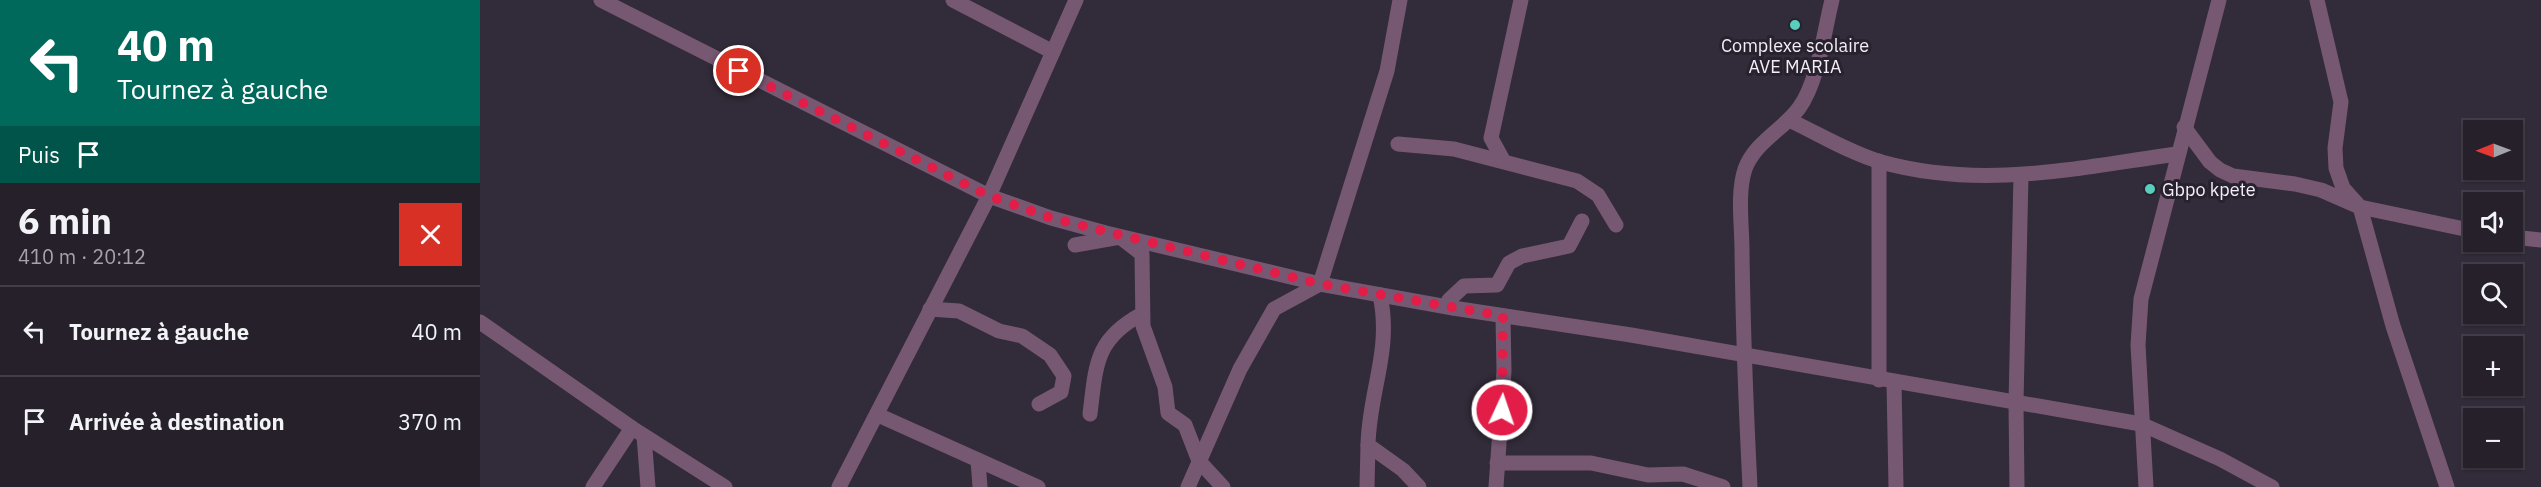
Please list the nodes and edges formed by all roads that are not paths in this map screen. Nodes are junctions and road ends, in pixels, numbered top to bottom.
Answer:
1 (603, 0) edge
2 (953, 0) edge
3 (1076, 0) edge
4 (1401, 0) edge
5 (1521, 0) edge
6 (1833, 0) edge
7 (2219, 0) edge
8 (2317, 0) edge
9 (1053, 52) junction
10 (1789, 120) junction
11 (2184, 127) junction
12 (1398, 144) dead end
13 (2177, 154) junction
14 (1503, 160) junction
15 (1879, 161) junction
16 (2021, 175) junction
17 (989, 196) junction
18 (2360, 207) junction
19 (1582, 221) dead end
20 (1616, 225) dead end
21 (2463, 229) edge
22 (1120, 237) junction
23 (2523, 238) edge
24 (2541, 240) edge
25 (1075, 244) dead end
26 (1320, 284) junction
27 (1380, 296) junction
28 (1453, 308) junction
29 (930, 309) junction
30 (1142, 314) junction
31 (1503, 316) junction
32 (480, 322) edge
33 (1743, 354) junction
34 (1886, 381) junction
35 (2016, 403) junction
36 (1039, 404) dead end
37 (1090, 414) dead end
38 (878, 416) junction
39 (2141, 424) junction
40 (638, 432) junction
41 (1368, 445) junction
42 (978, 460) junction
43 (1199, 461) junction
44 (1497, 463) junction
45 (593, 487) edge
46 (648, 487) edge
47 (725, 487) edge
48 (839, 487) edge
49 (980, 487) edge
50 (1038, 487) edge
51 (1188, 487) edge
52 (1223, 487) edge
53 (1367, 487) edge
54 (1419, 487) edge
55 (1496, 487) edge
56 (1723, 487) edge
57 (1749, 487) edge
58 (1896, 487) edge
59 (2017, 487) edge
60 (2146, 487) edge
61 (2272, 487) edge
62 (2446, 487) edge

1 - 17 street
2 - 9 street
3 - 9 street
4 - 26 street
5 - 14 street
6 - 10 street
7 - 11 street
8 - 18 street
9 - 17 street
10 - 15 street
10 - 33 street
11 - 13 street
11 - 18 street
12 - 14 street
13 - 16 street
13 - 39 street
14 - 20 street
15 - 16 street
15 - 34 street
16 - 35 street
17 - 22 street
17 - 29 street
18 - 21 street
18 - 62 street
19 - 28 street
22 - 25 street
22 - 26 street
22 - 30 street
23 - 24 street
26 - 27 street
26 - 43 street
27 - 28 street
27 - 41 street
28 - 31 street
29 - 36 street
29 - 38 street
30 - 37 street
30 - 43 street
31 - 33 street
31 - 44 street
32 - 40 street
33 - 34 street
33 - 57 street
34 - 35 street
34 - 58 street
35 - 39 street
35 - 59 street
38 - 42 street
38 - 48 street
39 - 60 street
39 - 61 street
40 - 45 street
40 - 46 street
40 - 47 street
41 - 53 street
41 - 54 street
42 - 49 street
42 - 50 street
43 - 51 street
43 - 52 street
44 - 55 street
44 - 56 street

